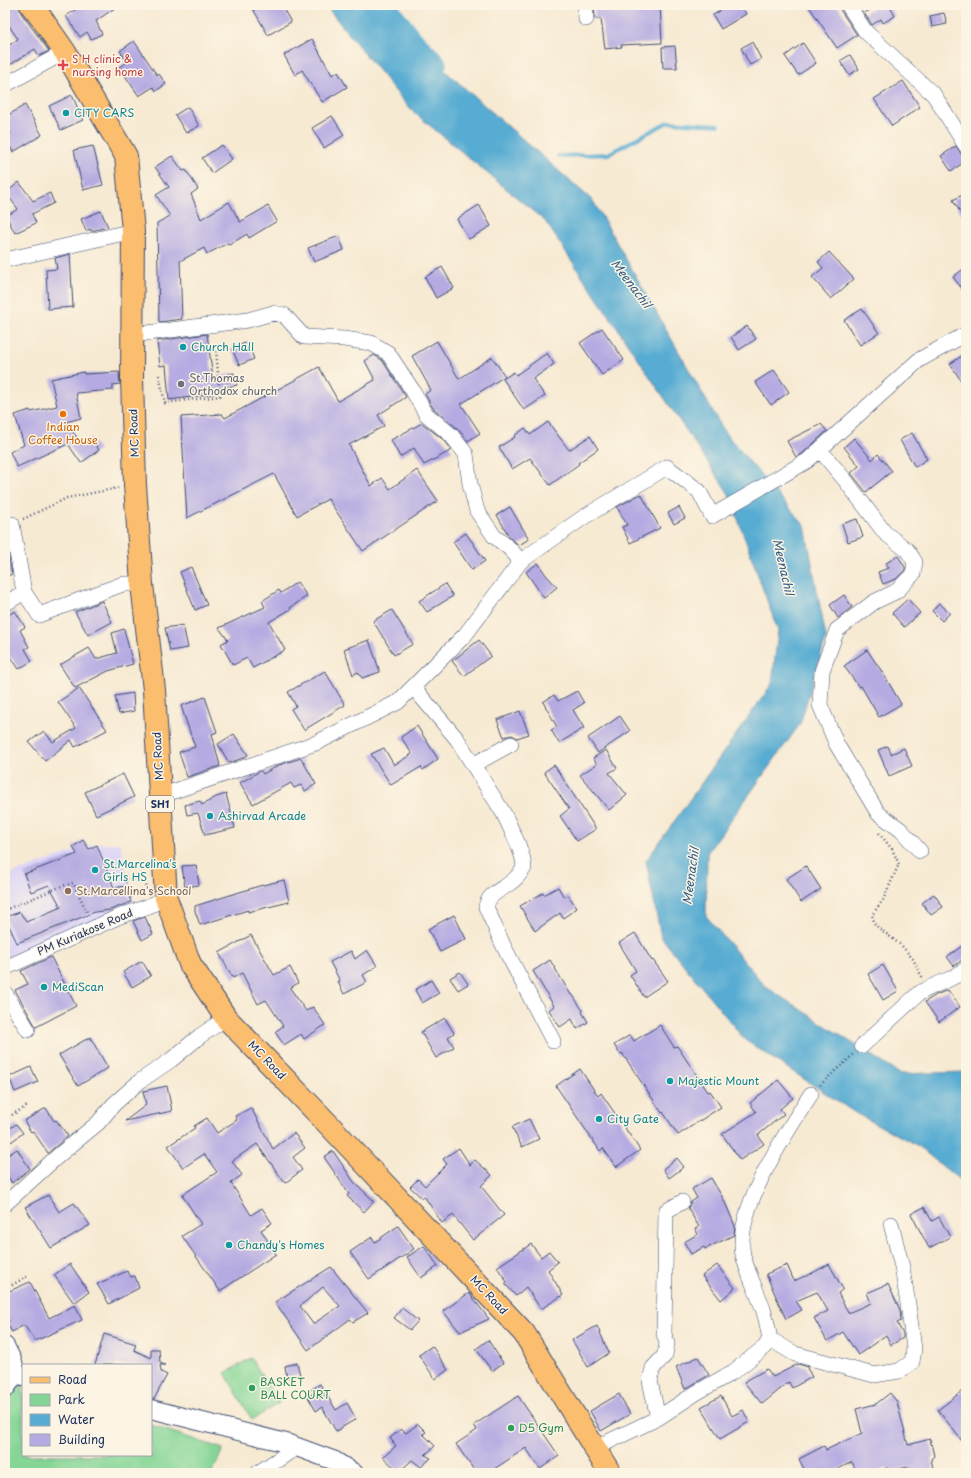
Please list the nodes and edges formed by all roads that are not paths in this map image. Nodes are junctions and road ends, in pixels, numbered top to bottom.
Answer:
1 (31, 5) edge
2 (848, 5) edge
3 (65, 52) junction
4 (5, 85) edge
5 (966, 146) edge
6 (133, 231) junction
7 (5, 260) edge
8 (966, 334) edge
9 (132, 335) junction
10 (820, 450) junction
11 (12, 524) road end
12 (521, 561) junction
13 (142, 584) junction
14 (24, 592) junction
15 (5, 604) edge
16 (413, 687) junction
17 (511, 744) dead end
18 (473, 765) junction
19 (160, 796) junction
20 (920, 851) dead end
21 (166, 898) junction
22 (5, 968) edge
23 (966, 969) edge
24 (5, 993) edge
25 (226, 1018) junction
26 (28, 1030) dead end
27 (553, 1041) dead end
28 (862, 1046) road end
29 (811, 1094) road end
30 (682, 1202) dead end
31 (5, 1204) edge
32 (891, 1224) dead end
33 (770, 1339) junction
34 (5, 1346) edge
35 (20, 1374) edge
36 (5, 1389) edge
37 (152, 1409) edge
38 (658, 1418) junction
39 (297, 1447) junction
40 (595, 1448) junction
41 (258, 1473) edge
42 (354, 1473) edge
43 (610, 1473) edge

1 - 3 main road, MC Road / SH1
2 - 5 street
3 - 4 street
3 - 6 main road, MC Road / SH1
6 - 7 street
6 - 9 main road, MC Road / SH1
8 - 10 street
9 - 12 street
9 - 13 main road, MC Road / SH1
10 - 12 street
10 - 20 street
11 - 14 street
12 - 16 street
13 - 14 street
13 - 19 main road, MC Road / SH1
14 - 15 street
16 - 18 street
16 - 19 street
17 - 18 street
18 - 27 street
19 - 21 main road, MC Road / SH1
21 - 22 street, PM Kuriakose Road
21 - 25 main road, MC Road / SH1
23 - 28 street
24 - 26 street
25 - 31 street
25 - 40 main road, MC Road / SH1
29 - 33 street
30 - 38 street
32 - 33 street
33 - 38 street
34 - 35 street
35 - 36 street
37 - 39 street
38 - 40 street
39 - 41 street
39 - 42 street
40 - 43 main road, MC Road / SH1

